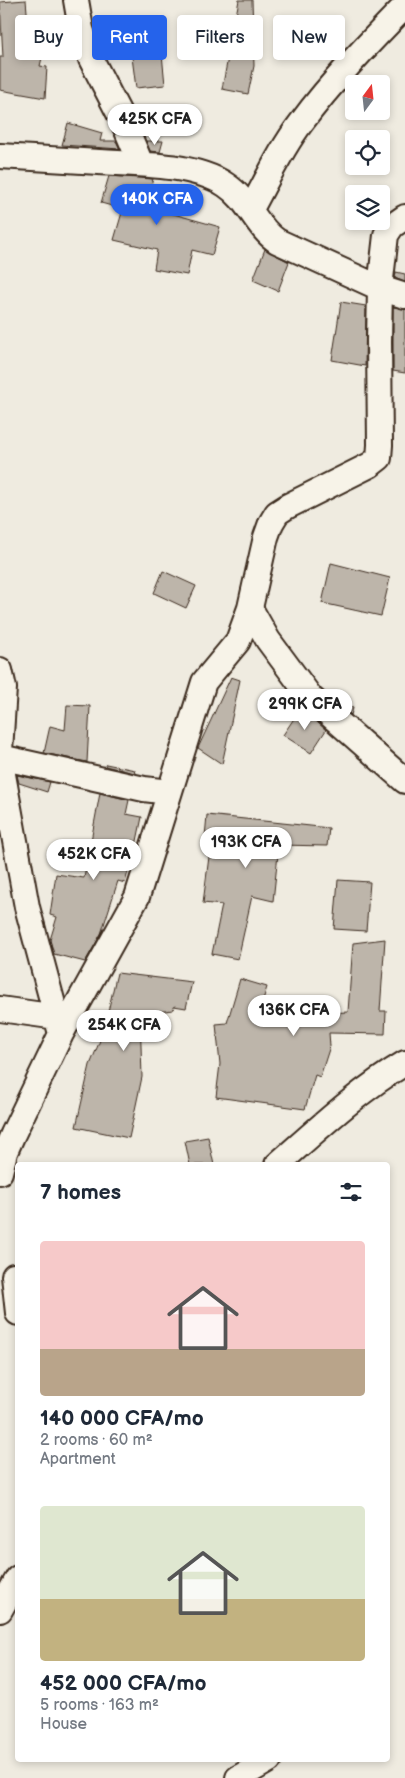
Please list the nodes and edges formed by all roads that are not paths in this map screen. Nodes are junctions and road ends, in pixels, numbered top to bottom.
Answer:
1 (76, 0) edge
2 (405, 6) edge
3 (0, 156) edge
4 (140, 164) junction
5 (251, 209) junction
6 (405, 217) edge
7 (380, 288) junction
8 (405, 296) edge
9 (250, 608) junction
10 (0, 670) edge
11 (0, 751) edge
12 (0, 757) edge
13 (405, 781) edge
14 (169, 792) junction
15 (0, 1009) edge
16 (59, 1026) junction
17 (405, 1064) edge
18 (280, 1162) edge
19 (0, 1172) edge
20 (11, 1277) edge
21 (15, 1298) edge
22 (15, 1583) edge
23 (0, 1610) edge
24 (266, 1762) edge
25 (238, 1778) edge

1 - 4 street
2 - 5 street
3 - 4 street
4 - 5 street
5 - 7 street
6 - 7 street
7 - 8 street
7 - 9 street
9 - 13 street
9 - 14 street
10 - 11 street
12 - 14 street
12 - 16 street
14 - 16 street
15 - 16 street
16 - 19 street
17 - 18 street
20 - 21 street
22 - 23 street
24 - 25 street

